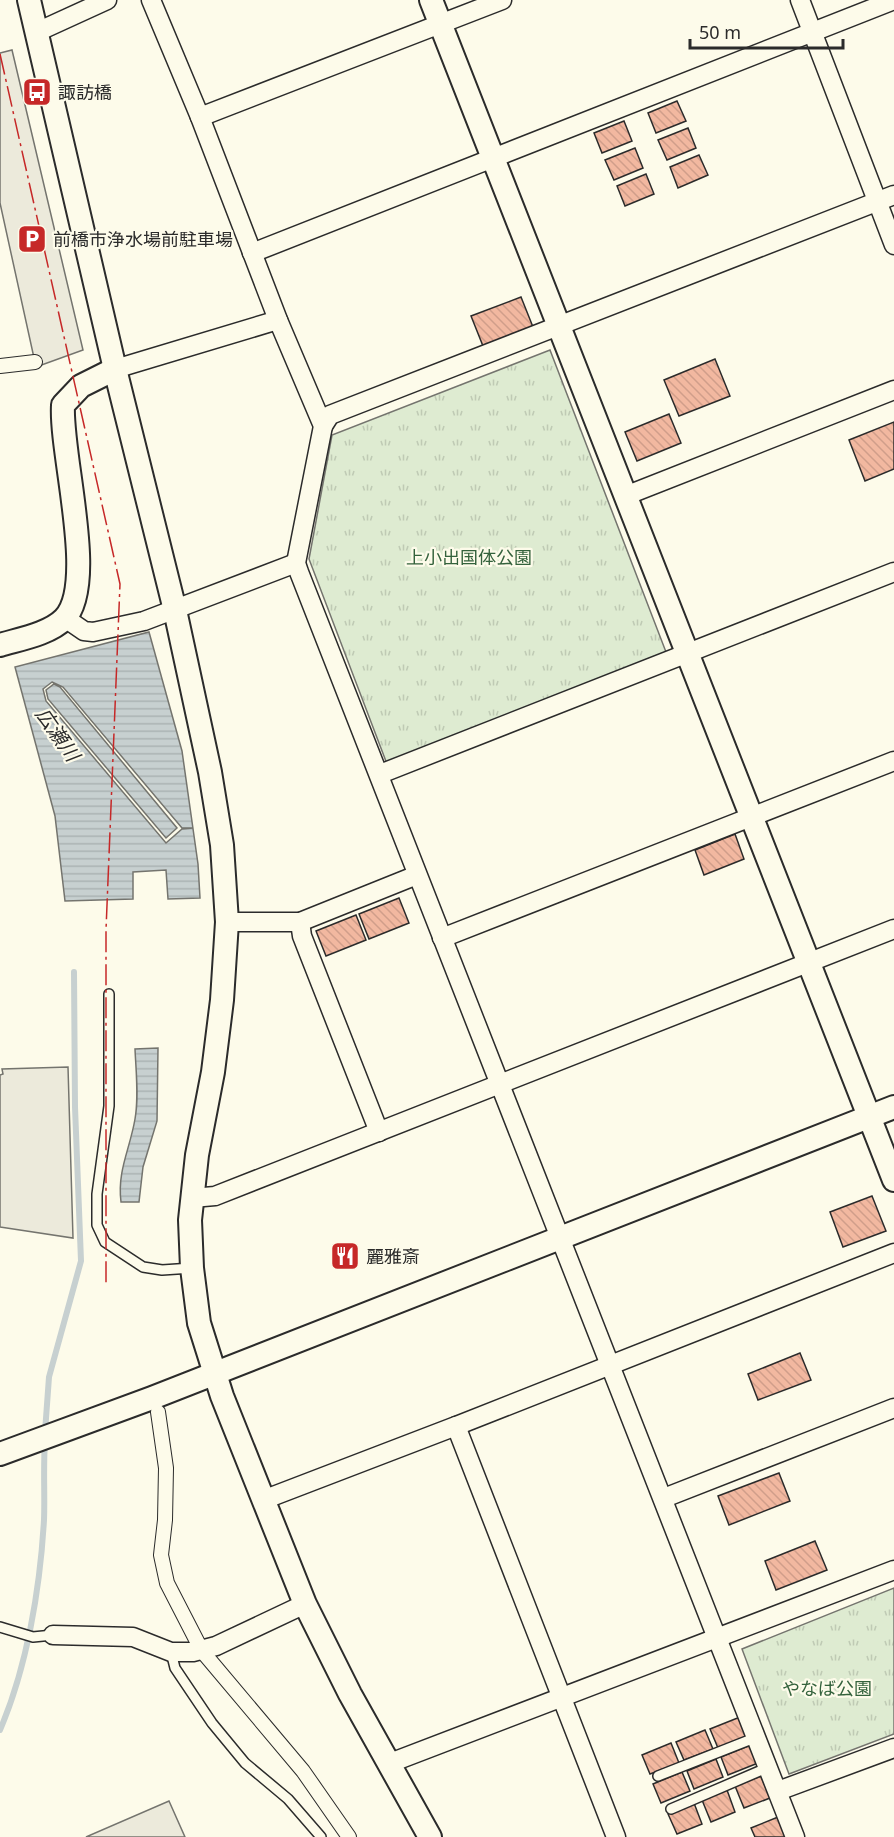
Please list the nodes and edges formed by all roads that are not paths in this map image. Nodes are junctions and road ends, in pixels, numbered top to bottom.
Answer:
1 (29, 0) edge
2 (107, 0) edge
3 (151, 0) edge
4 (431, 0) edge
5 (501, 0) edge
6 (800, 0) edge
7 (894, 0) edge
8 (440, 24) junction
9 (37, 32) junction
10 (812, 32) junction
11 (200, 117) junction
12 (494, 158) junction
13 (886, 199) edge
14 (894, 245) edge
15 (252, 253) junction
16 (278, 320) junction
17 (559, 327) junction
18 (35, 362) dead end
19 (0, 366) edge
20 (115, 369) junction
21 (894, 390) edge
22 (323, 426) junction
23 (625, 496) junction
24 (296, 562) junction
25 (894, 572) edge
26 (175, 610) junction
27 (65, 618) junction
28 (0, 645) edge
29 (687, 653) junction
30 (894, 761) edge
31 (380, 774) junction
32 (751, 818) junction
33 (417, 875) junction
34 (226, 922) junction
35 (300, 922) junction
36 (894, 929) edge
37 (442, 938) junction
38 (808, 963) junction
39 (110, 994) dead end
40 (501, 1084) junction
41 (894, 1107) edge
42 (870, 1117) junction
43 (378, 1132) junction
44 (894, 1180) edge
45 (192, 1198) junction
46 (560, 1238) junction
47 (894, 1253) edge
48 (192, 1268) junction
49 (611, 1365) junction
50 (214, 1372) junction
51 (894, 1408) edge
52 (158, 1412) dead end
53 (456, 1426) junction
54 (0, 1454) edge
55 (664, 1498) junction
56 (263, 1500) junction
57 (894, 1570) edge
58 (305, 1604) junction
59 (0, 1626) edge
60 (53, 1635) joint
61 (718, 1637) junction
62 (202, 1651) junction
63 (171, 1652) junction
64 (562, 1696) junction
65 (757, 1737) junction
66 (894, 1748) edge
67 (390, 1763) junction
68 (769, 1767) junction
69 (658, 1776) dead end
70 (778, 1791) junction
71 (671, 1809) dead end
72 (321, 1837) edge
73 (349, 1837) edge
74 (430, 1837) edge
75 (616, 1837) edge
76 (795, 1837) edge

1 - 9 street
2 - 9 street
3 - 11 street
4 - 8 street
5 - 8 street
6 - 10 street
7 - 10 street
8 - 11 street
8 - 12 street
9 - 20 street
10 - 12 street
10 - 13 street
11 - 15 street
12 - 15 street
12 - 17 street
13 - 14 street
13 - 17 street
15 - 16 street
16 - 20 street
16 - 22 street
17 - 22 street
17 - 23 street
18 - 19 street
20 - 26 street
20 - 27 street
21 - 23 street
22 - 24 street
23 - 29 street
24 - 26 street
24 - 31 street
25 - 29 street
26 - 27 street
26 - 34 street
27 - 28 street
29 - 31 street
29 - 32 street
30 - 32 street
31 - 33 street
32 - 37 street
32 - 38 street
33 - 35 street
33 - 37 street
34 - 35 street
34 - 45 street
35 - 43 street
36 - 38 street
37 - 40 street
38 - 40 street
38 - 42 street
39 - 48 lane
40 - 43 street
40 - 46 street
41 - 42 street
42 - 44 street
42 - 46 street
43 - 45 street
45 - 48 street
46 - 49 street
46 - 50 street
47 - 49 street
48 - 50 street
49 - 53 street
49 - 55 street
50 - 54 street
50 - 56 street
51 - 55 street
52 - 62 street
53 - 56 street
53 - 64 street
55 - 61 street
56 - 58 street
57 - 61 street
58 - 62 street
58 - 67 street
59 - 60 lane
60 - 63 street
61 - 64 street
61 - 65 street
62 - 63 street
62 - 73 street
63 - 72 lane
64 - 67 street
64 - 75 street
65 - 68 street
65 - 69 lane
66 - 70 street
67 - 74 street
68 - 70 street
68 - 71 lane
70 - 76 street

